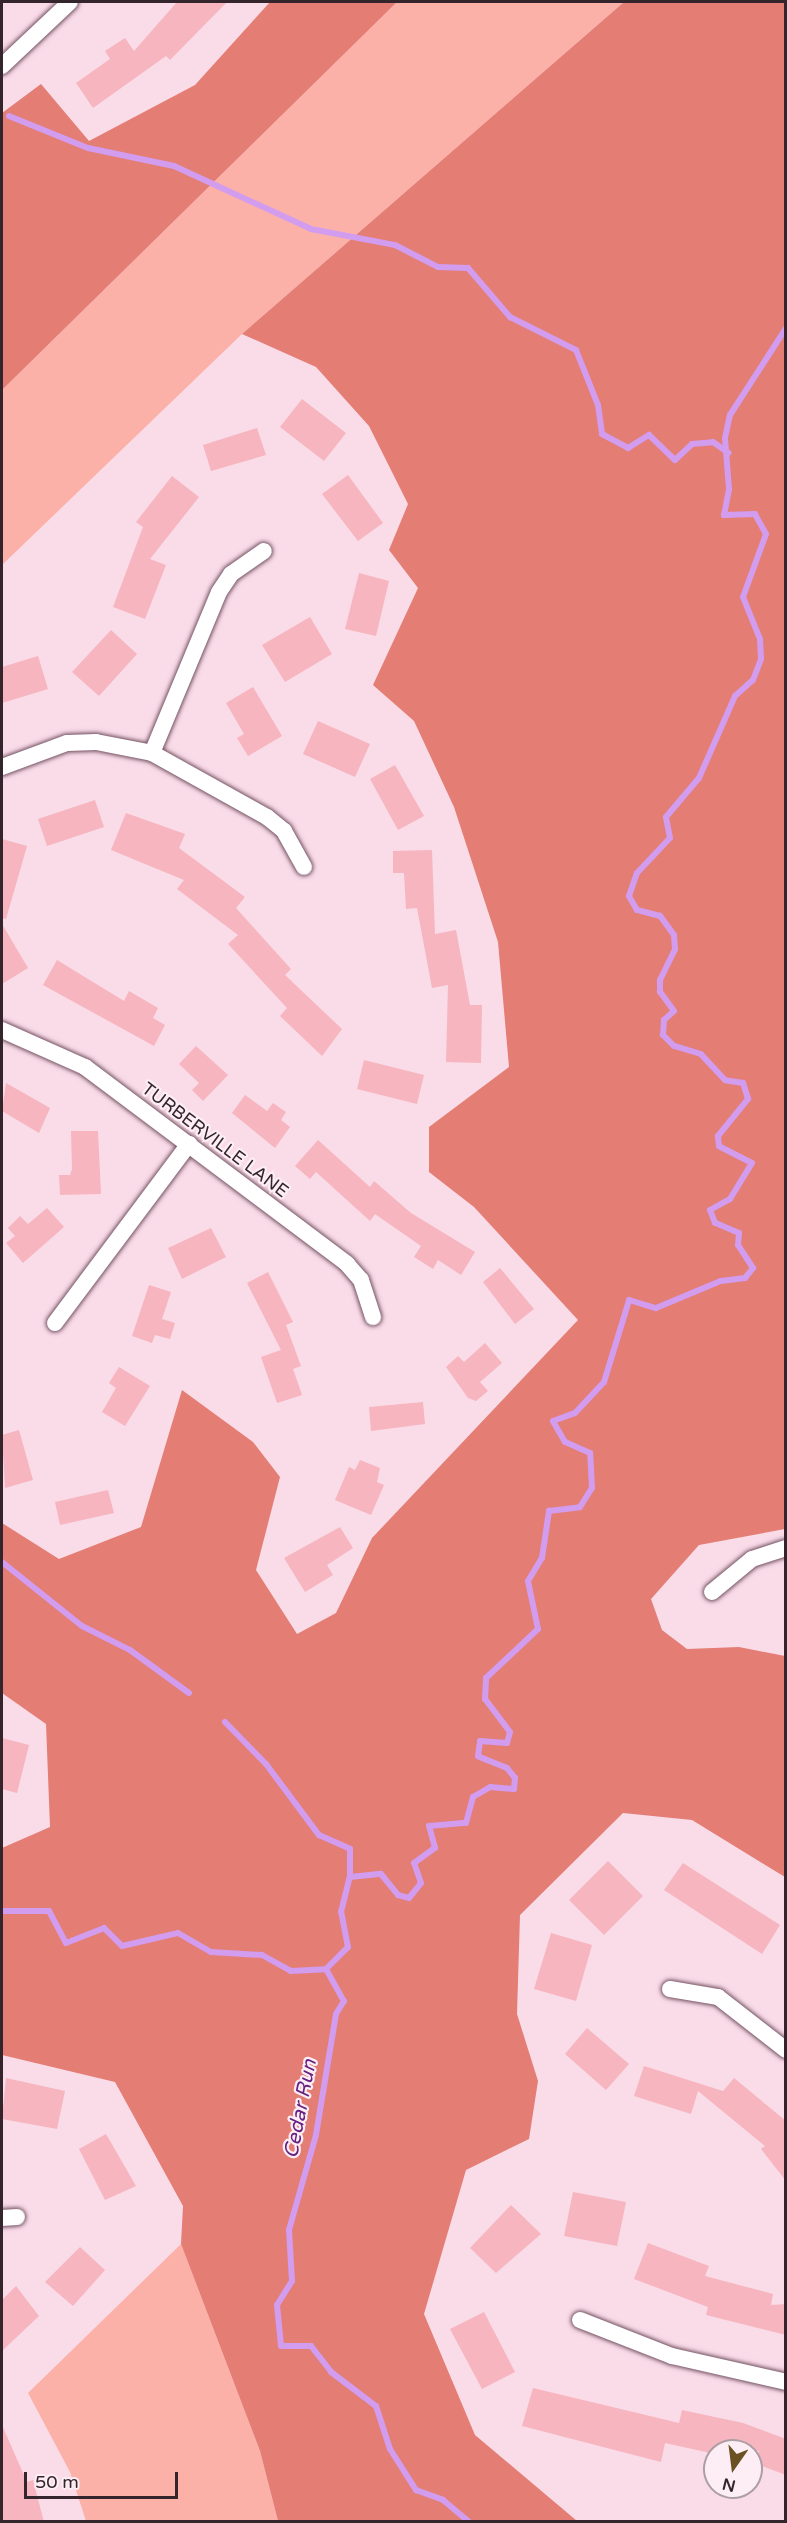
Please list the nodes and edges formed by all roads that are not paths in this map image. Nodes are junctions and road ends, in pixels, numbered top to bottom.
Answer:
1 (70, 2) edge
2 (2, 66) edge
3 (264, 551) dead end
4 (152, 753) junction
5 (2, 767) edge
6 (304, 867) dead end
7 (2, 1030) edge
8 (189, 1144) junction
9 (373, 1317) dead end
10 (55, 1323) dead end
11 (786, 1548) edge
12 (711, 1592) dead end
13 (670, 1989) dead end
14 (786, 2050) edge
15 (580, 2320) dead end
16 (786, 2382) edge

1 - 2 street
3 - 4 street
4 - 5 street
4 - 6 street
7 - 8 street, TURBERVILLE LANE
8 - 9 street, TURBERVILLE LANE
8 - 10 street
11 - 12 street
13 - 14 street
15 - 16 street

